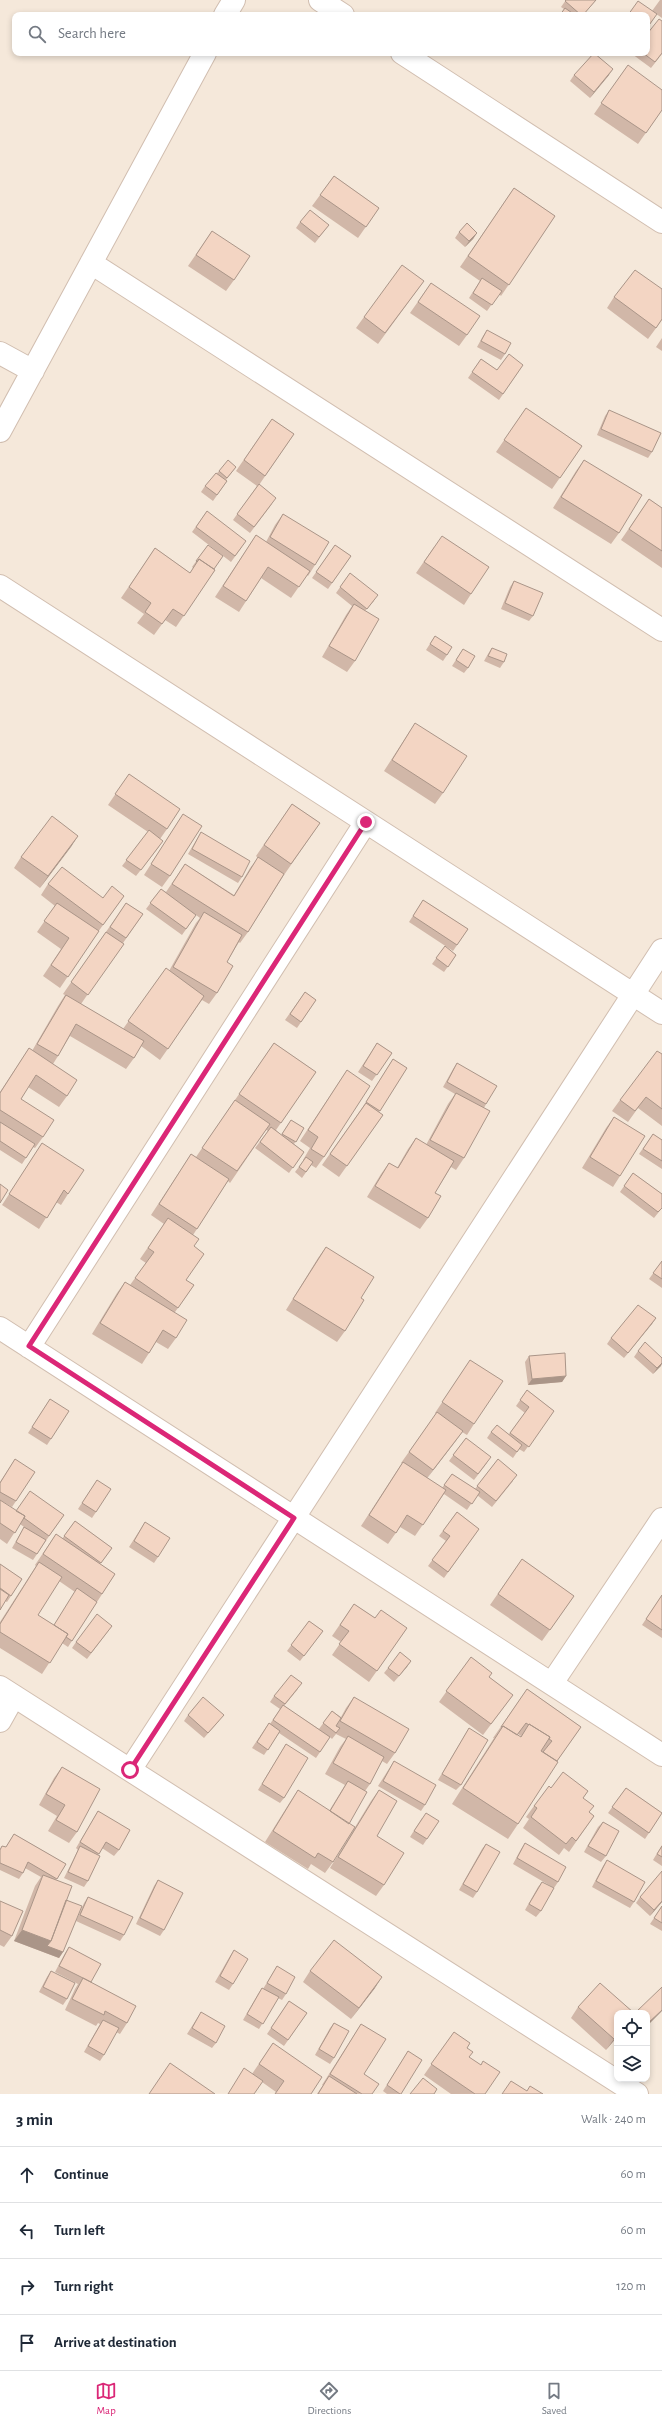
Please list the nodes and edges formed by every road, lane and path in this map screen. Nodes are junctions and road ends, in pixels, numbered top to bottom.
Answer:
1 (234, 0) edge
2 (320, 0) edge
3 (228, 12) edge
4 (338, 12) edge
5 (203, 56) edge
6 (407, 56) edge
7 (662, 222) edge
8 (91, 263) junction
9 (0, 353) edge
10 (33, 371) junction
11 (0, 431) edge
12 (0, 586) edge
13 (662, 630) edge
14 (366, 822) junction
15 (662, 950) edge
16 (633, 994) junction
17 (662, 1013) edge
18 (0, 1328) edge
19 (29, 1346) junction
20 (294, 1518) junction
21 (662, 1519) edge
22 (552, 1684) junction
23 (7, 1692) edge
24 (0, 1721) edge
25 (662, 1754) edge
26 (130, 1770) junction
27 (637, 2094) edge

1 - 3 street
2 - 4 street
5 - 8 street
6 - 7 street
8 - 10 street
8 - 13 street
9 - 10 street
10 - 11 street
12 - 14 street
14 - 16 street
14 - 19 street
15 - 16 street
16 - 17 street
16 - 20 street
18 - 19 street
19 - 20 street
20 - 22 street
20 - 26 street
21 - 22 street
22 - 25 street
23 - 24 street
23 - 26 street
26 - 27 street

